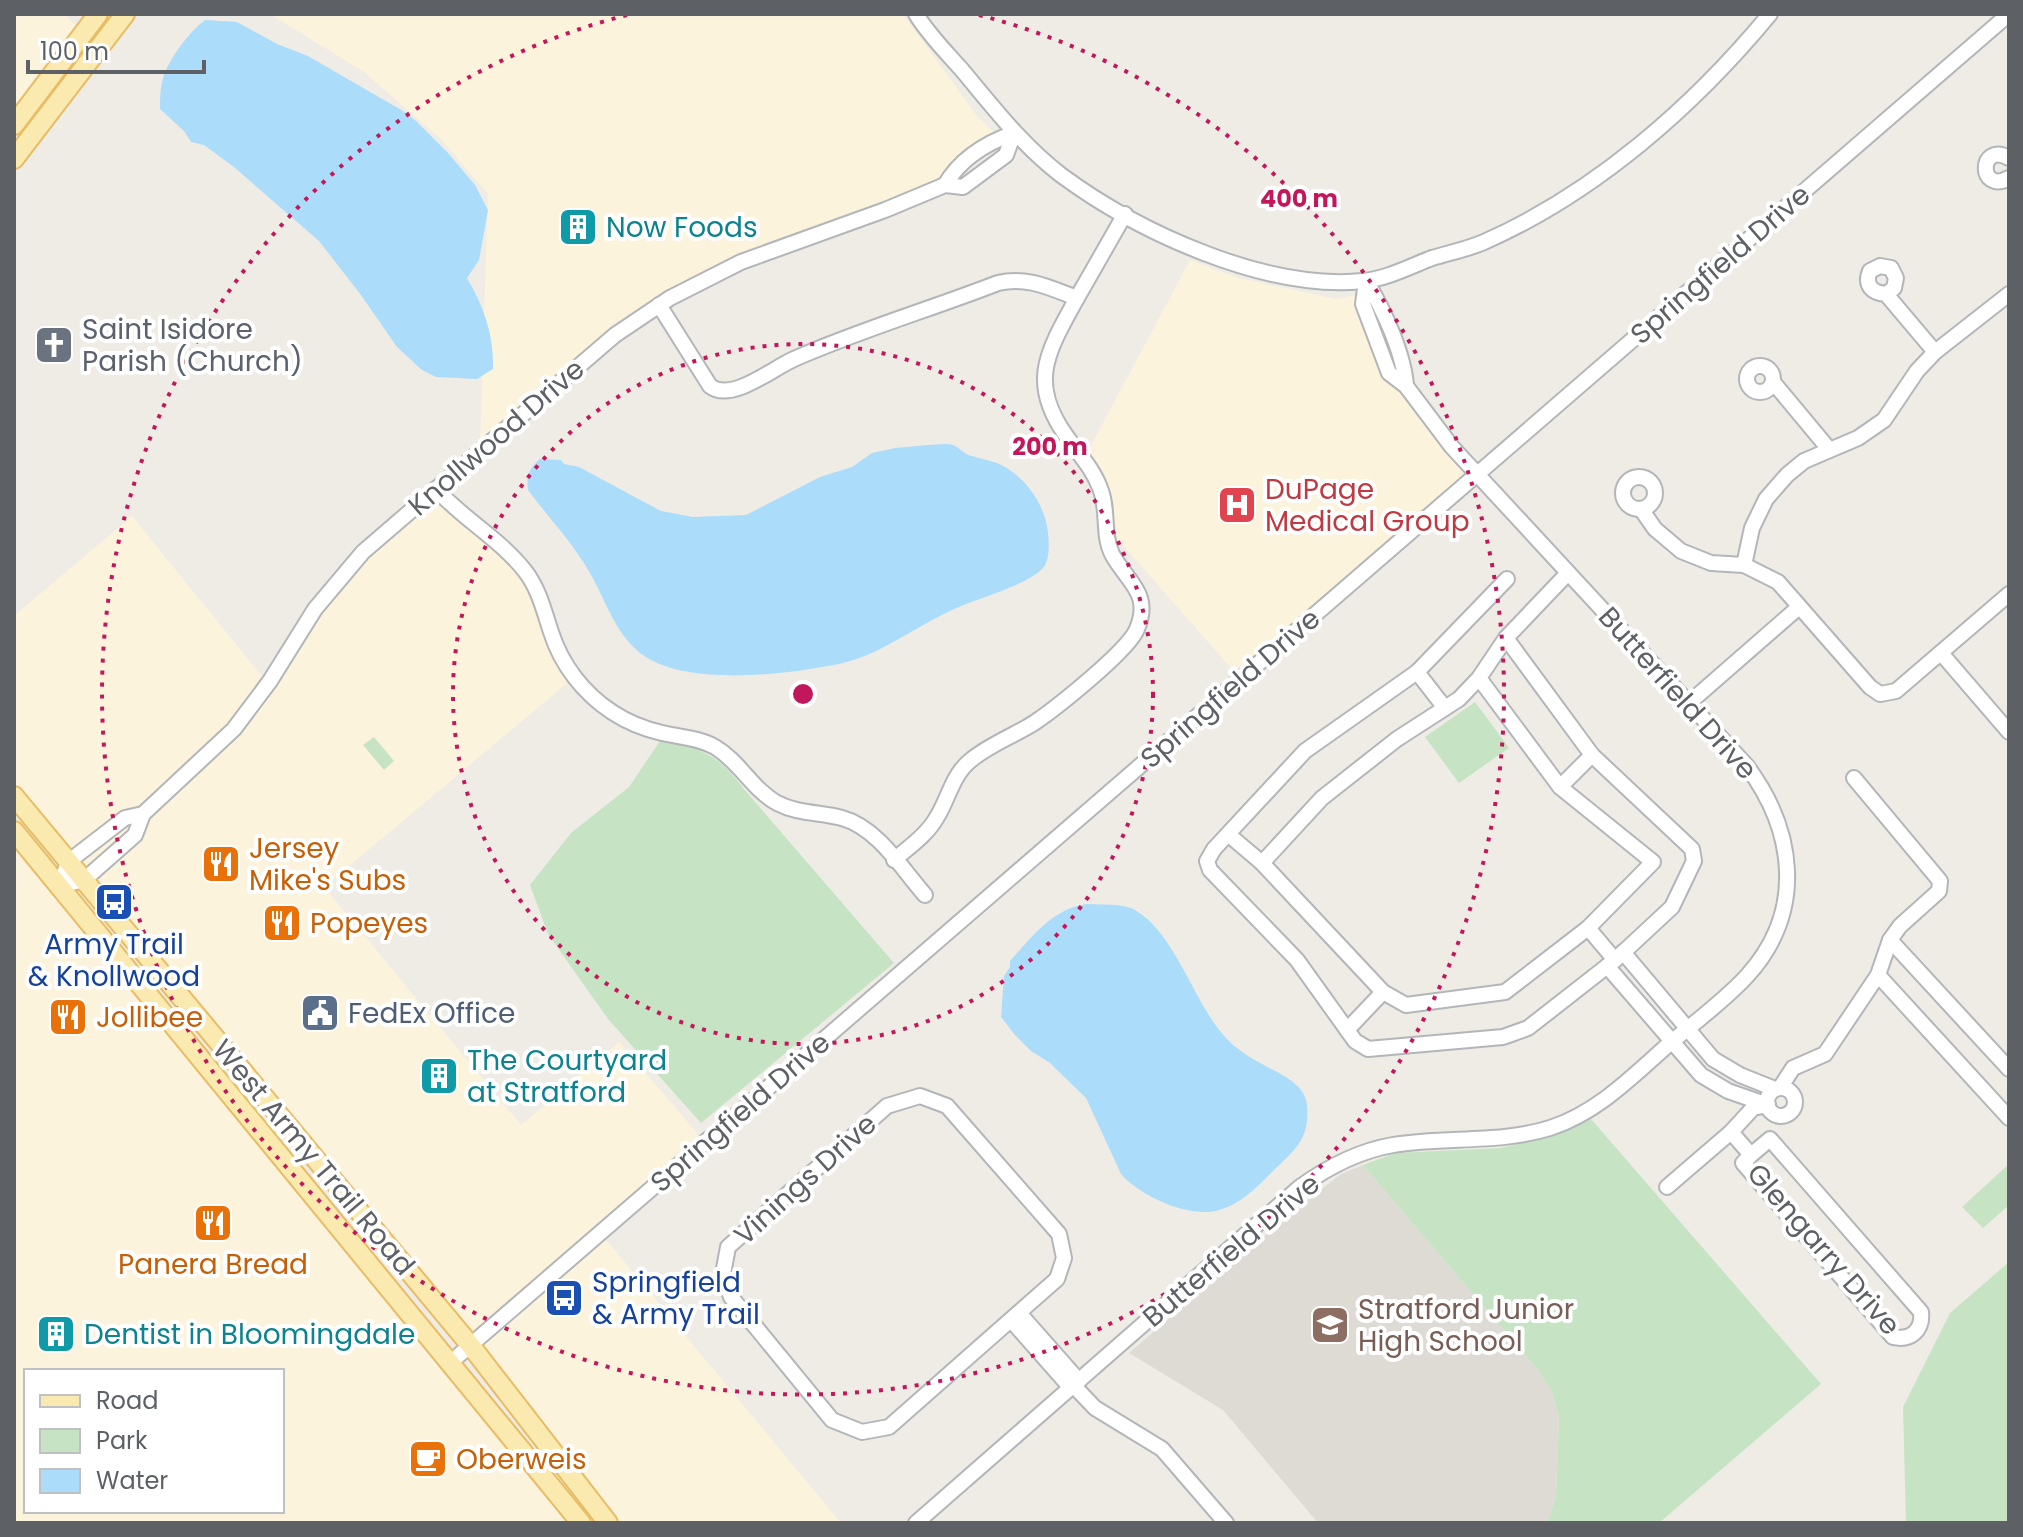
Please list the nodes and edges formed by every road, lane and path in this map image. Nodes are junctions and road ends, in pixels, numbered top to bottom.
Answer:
1 (98, 14) edge
2 (916, 14) edge
3 (1770, 14) edge
4 (2009, 14) edge
5 (120, 20) edge
6 (14, 125) edge
7 (1014, 133) junction
8 (2009, 158) edge
9 (14, 159) edge
10 (2009, 178) edge
11 (945, 185) junction
12 (1125, 214) junction
13 (1366, 281) junction
14 (1886, 294) dead end
15 (2009, 294) edge
16 (1077, 298) junction
17 (659, 305) junction
18 (1935, 352) junction
19 (1773, 382) dead end
20 (1828, 448) junction
21 (1478, 474) junction
22 (436, 489) junction
23 (1641, 509) dead end
24 (1744, 565) junction
25 (1568, 573) junction
26 (1507, 579) dead end
27 (2009, 594) edge
28 (1799, 607) junction
29 (1506, 638) junction
30 (1941, 653) junction
31 (1417, 672) junction
32 (1479, 678) junction
33 (1689, 703) junction
34 (1445, 708) junction
35 (2009, 732) edge
36 (1592, 755) junction
37 (1854, 778) dead end
38 (1560, 787) junction
39 (14, 796) edge
40 (143, 814) junction
41 (14, 831) edge
42 (1229, 835) junction
43 (894, 860) junction
44 (68, 862) junction
45 (1262, 863) junction
46 (84, 880) junction
47 (60, 886) junction
48 (925, 895) dead end
49 (1588, 928) junction
50 (1890, 940) junction
51 (1615, 959) junction
52 (1878, 975) junction
53 (1383, 992) junction
54 (1687, 1029) junction
55 (1347, 1030) junction
56 (1672, 1041) junction
57 (2009, 1069) edge
58 (1777, 1089) junction
59 (1768, 1105) junction
60 (2009, 1118) edge
61 (1731, 1132) junction
62 (1751, 1155) junction
63 (1667, 1187) dead end
64 (1015, 1317) junction
65 (471, 1346) junction
66 (451, 1362) junction
67 (1074, 1385) junction
68 (581, 1523) edge
69 (608, 1523) edge
70 (916, 1523) edge
71 (1226, 1523) edge

1 - 5 main road
1 - 6 main road
2 - 7 street
3 - 13 street
4 - 21 street, Springfield Drive
5 - 9 main road
7 - 11 street, Knollwood Drive
7 - 11 street, Knollwood Drive
7 - 12 street
8 - 10 street
11 - 17 street, Knollwood Drive
12 - 13 street
12 - 16 street
13 - 21 street, Butterfield Drive
14 - 18 street
15 - 18 street
16 - 17 street
16 - 43 street
17 - 22 street, Knollwood Drive
18 - 20 street
19 - 20 street
20 - 24 street
21 - 25 street, Butterfield Drive
21 - 65 street, Springfield Drive
22 - 40 street, Knollwood Drive
22 - 43 street
23 - 24 street
24 - 28 street
25 - 29 street
25 - 33 street, Butterfield Drive
26 - 31 street
27 - 30 street
28 - 30 street
28 - 33 street
29 - 32 street
29 - 36 street
30 - 35 street
31 - 34 street
31 - 42 street
32 - 34 street
32 - 38 street
33 - 54 street, Butterfield Drive
34 - 45 street
36 - 38 street
36 - 51 street
37 - 50 street
38 - 49 street
39 - 44 main road, West Army Trail Road
40 - 44 street, Knollwood Drive
40 - 46 street, Knollwood Drive
41 - 47 main road, West Army Trail Road
42 - 45 street
42 - 55 street
43 - 48 street
44 - 46 main road, West Army Trail Road
44 - 47 street
45 - 53 street
46 - 47 street, Knollwood Drive
46 - 65 main road, West Army Trail Road
47 - 66 main road, West Army Trail Road
49 - 51 street
49 - 53 street
50 - 52 street
50 - 57 street
51 - 54 street
51 - 55 street
51 - 56 street, Glengarry Drive
52 - 58 street
52 - 60 street
53 - 55 street
54 - 56 street, Butterfield Drive
54 - 58 street
56 - 59 street, Glengarry Drive
56 - 67 street, Butterfield Drive
58 - 59 street
58 - 59 street, Glengarry Drive
59 - 61 street, Glengarry Drive
61 - 62 street, Glengarry Drive
61 - 63 street, Glengarry Drive
62 - 62 street, Glengarry Drive
64 - 64 street, Vinings Drive
64 - 67 street
65 - 66 street, Springfield Drive
65 - 69 main road, West Army Trail Road
66 - 68 main road, West Army Trail Road
67 - 70 street, Butterfield Drive
67 - 71 street

